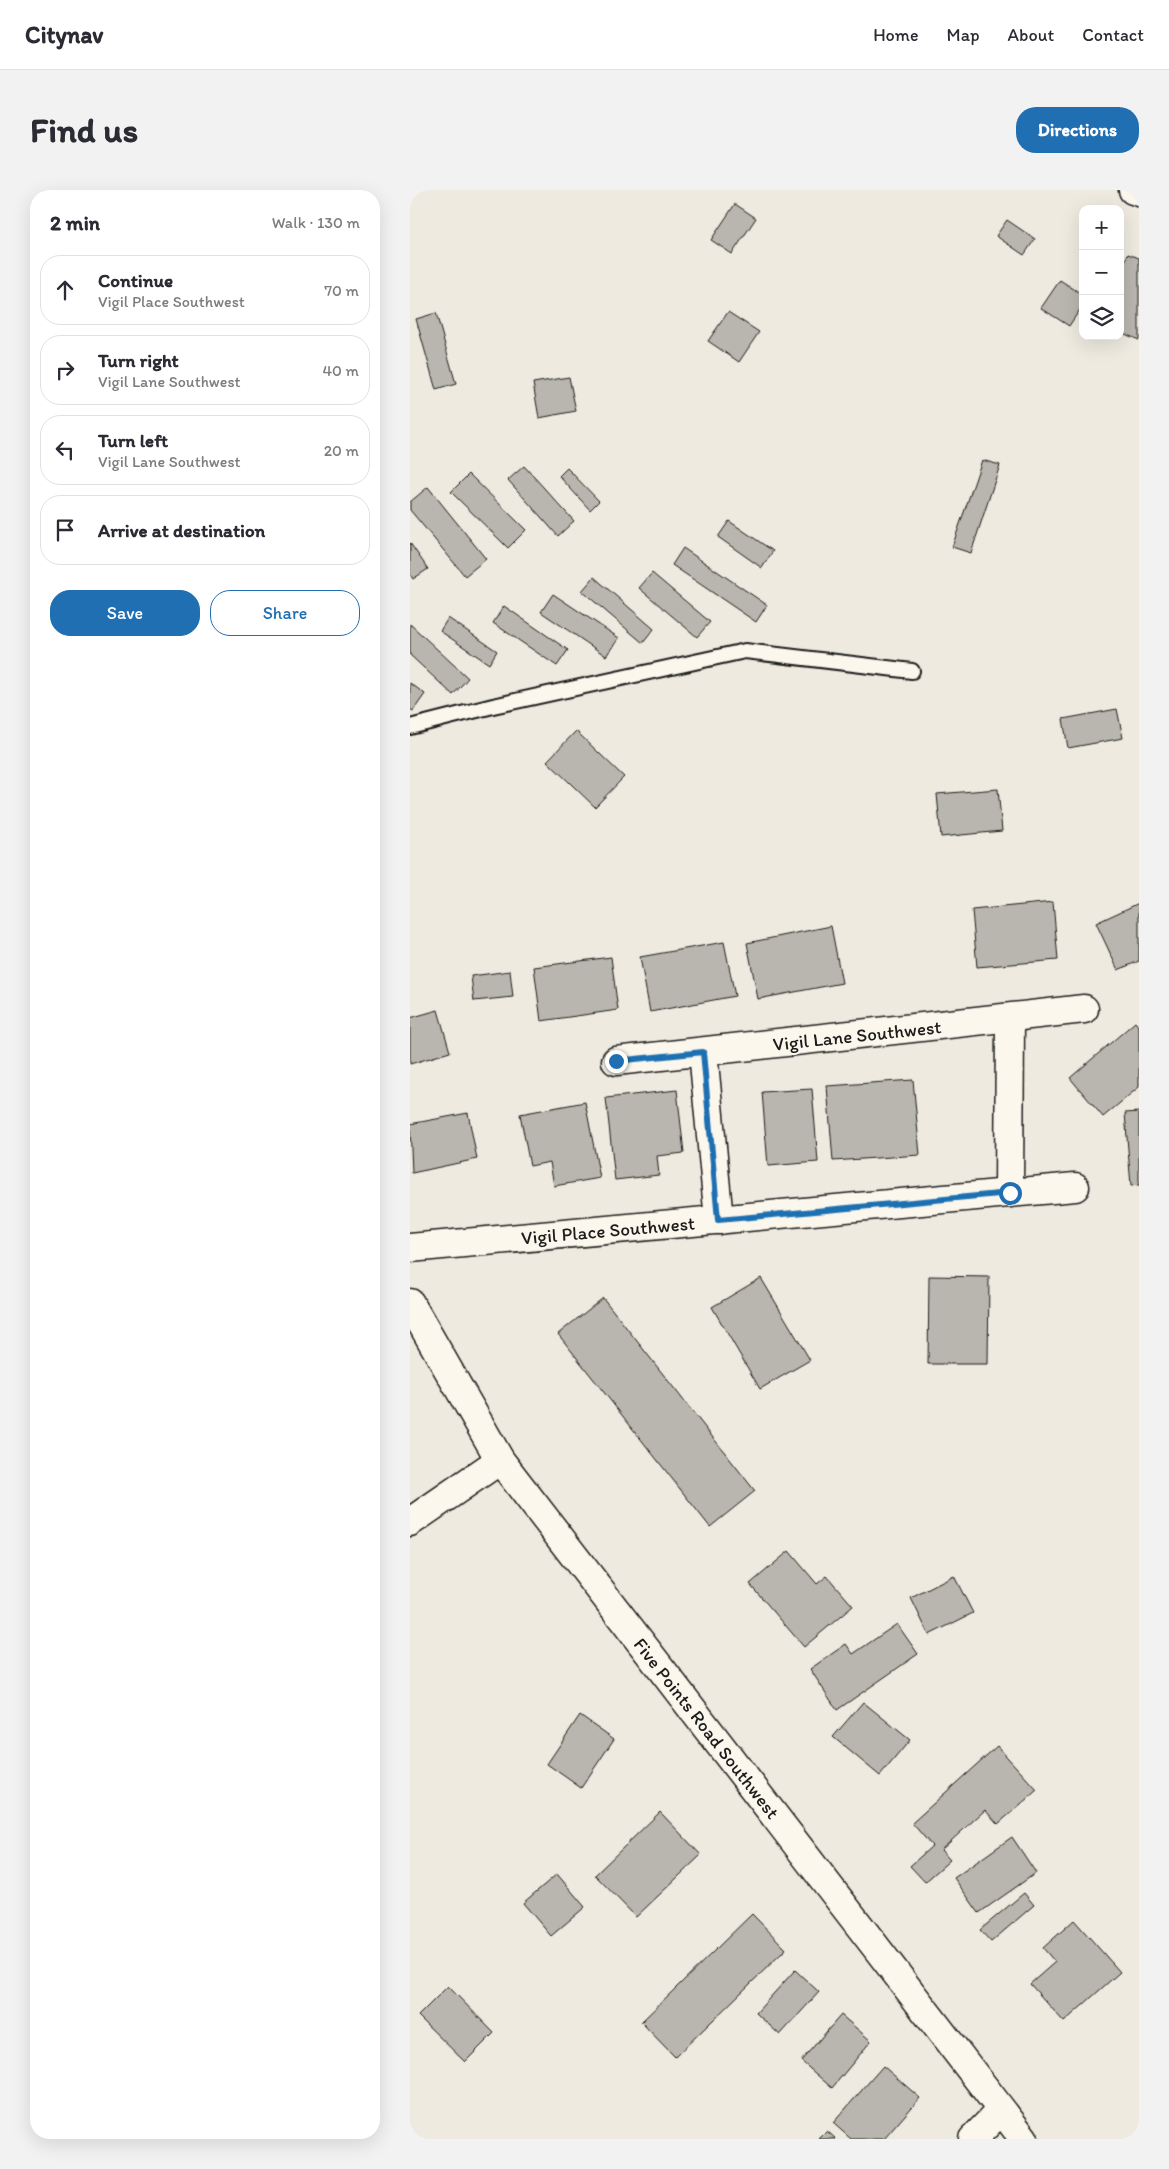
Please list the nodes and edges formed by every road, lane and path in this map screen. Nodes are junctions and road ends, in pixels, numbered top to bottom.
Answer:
1 (1134, 190) edge
2 (1139, 192) edge
3 (912, 671) dead end
4 (410, 727) edge
5 (1084, 1010) dead end
6 (1010, 1018) junction
7 (703, 1052) junction
8 (616, 1061) dead end
9 (1075, 1187) dead end
10 (1010, 1193) junction
11 (718, 1220) junction
12 (410, 1248) edge
13 (410, 1303) edge
14 (500, 1460) junction
15 (410, 1522) edge
16 (1001, 2110) junction
17 (973, 2139) edge
18 (1024, 2139) edge

1 - 2 street
3 - 4 lane
5 - 6 street, Vigil Lane Southwest
6 - 7 street, Vigil Lane Southwest
6 - 10 street
7 - 8 street, Vigil Lane Southwest
7 - 11 street
9 - 10 street, Vigil Place Southwest
10 - 11 street, Vigil Place Southwest
11 - 12 street, Vigil Place Southwest
13 - 14 street, Five Points Road Southwest
14 - 15 street
14 - 16 street, Five Points Road Southwest
16 - 17 street
16 - 18 street, Five Points Road Southwest

